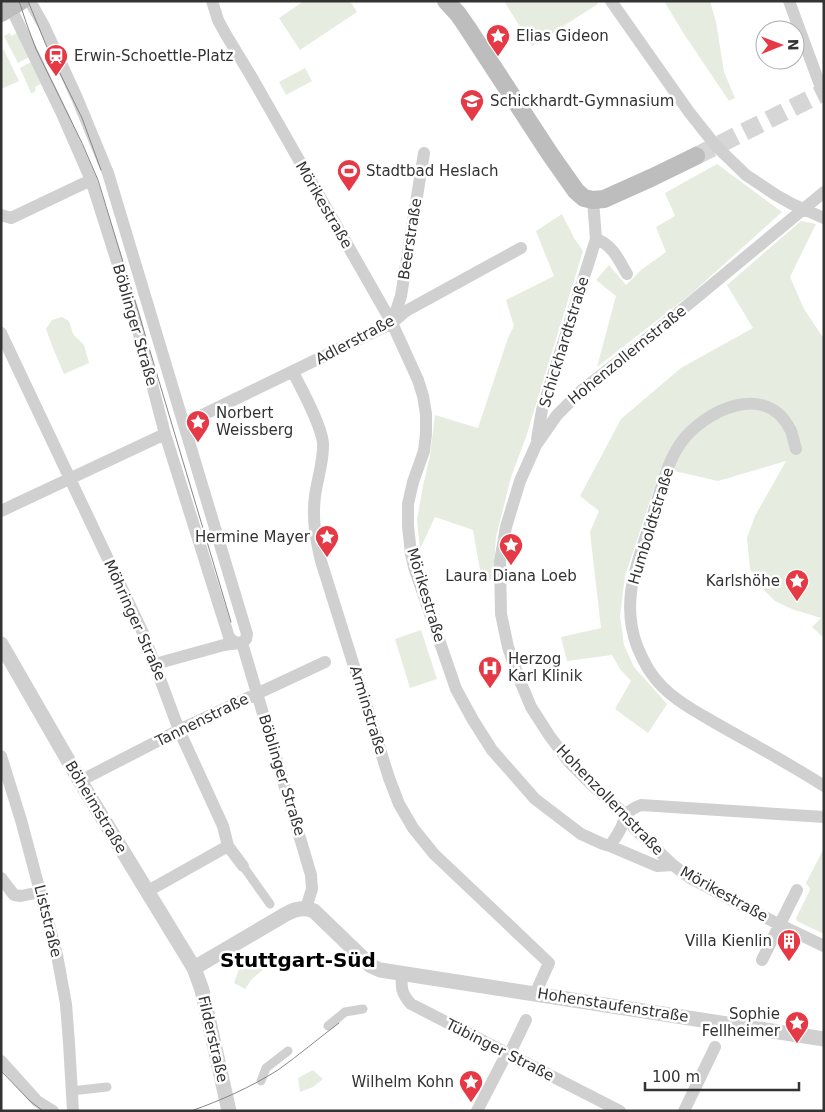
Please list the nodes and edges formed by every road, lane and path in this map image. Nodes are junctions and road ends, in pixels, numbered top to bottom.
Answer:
1 (30, 1) edge
2 (212, 1) edge
3 (446, 1) edge
4 (611, 1) edge
5 (789, 1) edge
6 (11, 8) edge
7 (824, 96) edge
8 (424, 153) dead end
9 (696, 156) tunnel mouth
10 (91, 180) junction
11 (824, 192) edge
12 (593, 200) junction
13 (803, 209) junction
14 (1, 215) edge
15 (824, 218) edge
16 (596, 239) junction
17 (521, 248) dead end
18 (627, 274) dead end
19 (392, 323) junction
20 (1, 334) edge
21 (293, 372) junction
22 (184, 424) junction
23 (165, 434) junction
24 (536, 445) junction
25 (796, 449) dead end
26 (70, 478) junction
27 (1, 511) edge
28 (242, 643) junction
29 (1, 644) edge
30 (325, 662) dead end
31 (156, 664) junction
32 (257, 693) junction
33 (179, 730) junction
34 (1, 756) edge
35 (80, 781) junction
36 (824, 786) edge
37 (626, 815) junction
38 (824, 817) edge
39 (228, 846) junction
40 (610, 846) junction
41 (673, 865) junction
42 (242, 866) joint
43 (1, 878) edge
44 (798, 890) dead end
45 (148, 891) junction
46 (40, 892) junction
47 (270, 904) dead end
48 (306, 908) junction
49 (780, 925) junction
50 (824, 946) edge
51 (762, 960) dead end
52 (194, 968) junction
53 (402, 974) junction
54 (535, 994) junction
55 (363, 1009) dead end
56 (526, 1020) dead end
57 (328, 1026) dead end
58 (824, 1039) edge
59 (715, 1047) dead end
60 (288, 1051) dead end
61 (507, 1052) junction
62 (1, 1062) edge
63 (261, 1081) dead end
64 (106, 1087) dead end
65 (72, 1091) junction
66 (53, 1111) edge
67 (73, 1111) edge
68 (229, 1111) edge
69 (477, 1111) edge
70 (620, 1111) edge
71 (684, 1111) edge

1 - 22 street, Böblinger Straße
2 - 19 street, Mörikestraße
3 - 12 main road
4 - 13 street
5 - 7 street
6 - 10 street, Böblinger Straße
8 - 19 street, Beerstraße
9 - 12 main road
10 - 14 street
10 - 23 street, Böblinger Straße
11 - 13 street, Hohenzollernstraße
12 - 16 street, Schickhardtstraße
13 - 15 street
13 - 24 street, Hohenzollernstraße
16 - 18 street
16 - 24 street, Schickhardtstraße
17 - 19 street, Adlerstraße
19 - 21 street, Adlerstraße
19 - 40 street, Mörikestraße
20 - 26 street, Möhringer Straße
21 - 22 street, Adlerstraße
21 - 54 street, Arminstraße
22 - 28 street, Böblinger Straße
23 - 26 street
23 - 28 street, Böblinger Straße
24 - 37 street, Hohenzollernstraße
25 - 36 street, Humboldtstraße
26 - 27 street
26 - 31 street, Möhringer Straße
28 - 31 street
28 - 32 street, Böblinger Straße
29 - 35 street, Böheimstraße
30 - 32 street, Tannenstraße
31 - 33 street, Möhringer Straße
32 - 33 street, Tannenstraße
32 - 48 street, Böblinger Straße
33 - 35 street, Tannenstraße
33 - 39 street, Möhringer Straße
34 - 46 street, Liststraße
35 - 45 street, Böheimstraße
37 - 38 street
37 - 40 street
37 - 41 street, Hohenzollernstraße
39 - 42 street, Möhringer Straße
39 - 45 street
40 - 41 street, Mörikestraße
41 - 49 street, Mörikestraße
42 - 47 street, Möhringer Straße
43 - 46 street
44 - 49 street
45 - 52 street, Böheimstraße
46 - 65 street, Liststraße
48 - 52 street
48 - 53 street, Hohenstaufenstraße
49 - 50 street, Mörikestraße
49 - 51 street
52 - 68 street, Filderstraße
53 - 54 street, Hohenstaufenstraße
53 - 61 street, Tübinger Straße
54 - 58 street, Hohenstaufenstraße
55 - 57 street
56 - 61 street
59 - 71 street
60 - 63 street
61 - 69 street
61 - 70 street, Tübinger Straße
62 - 66 street
64 - 65 street
65 - 67 street, Liststraße

